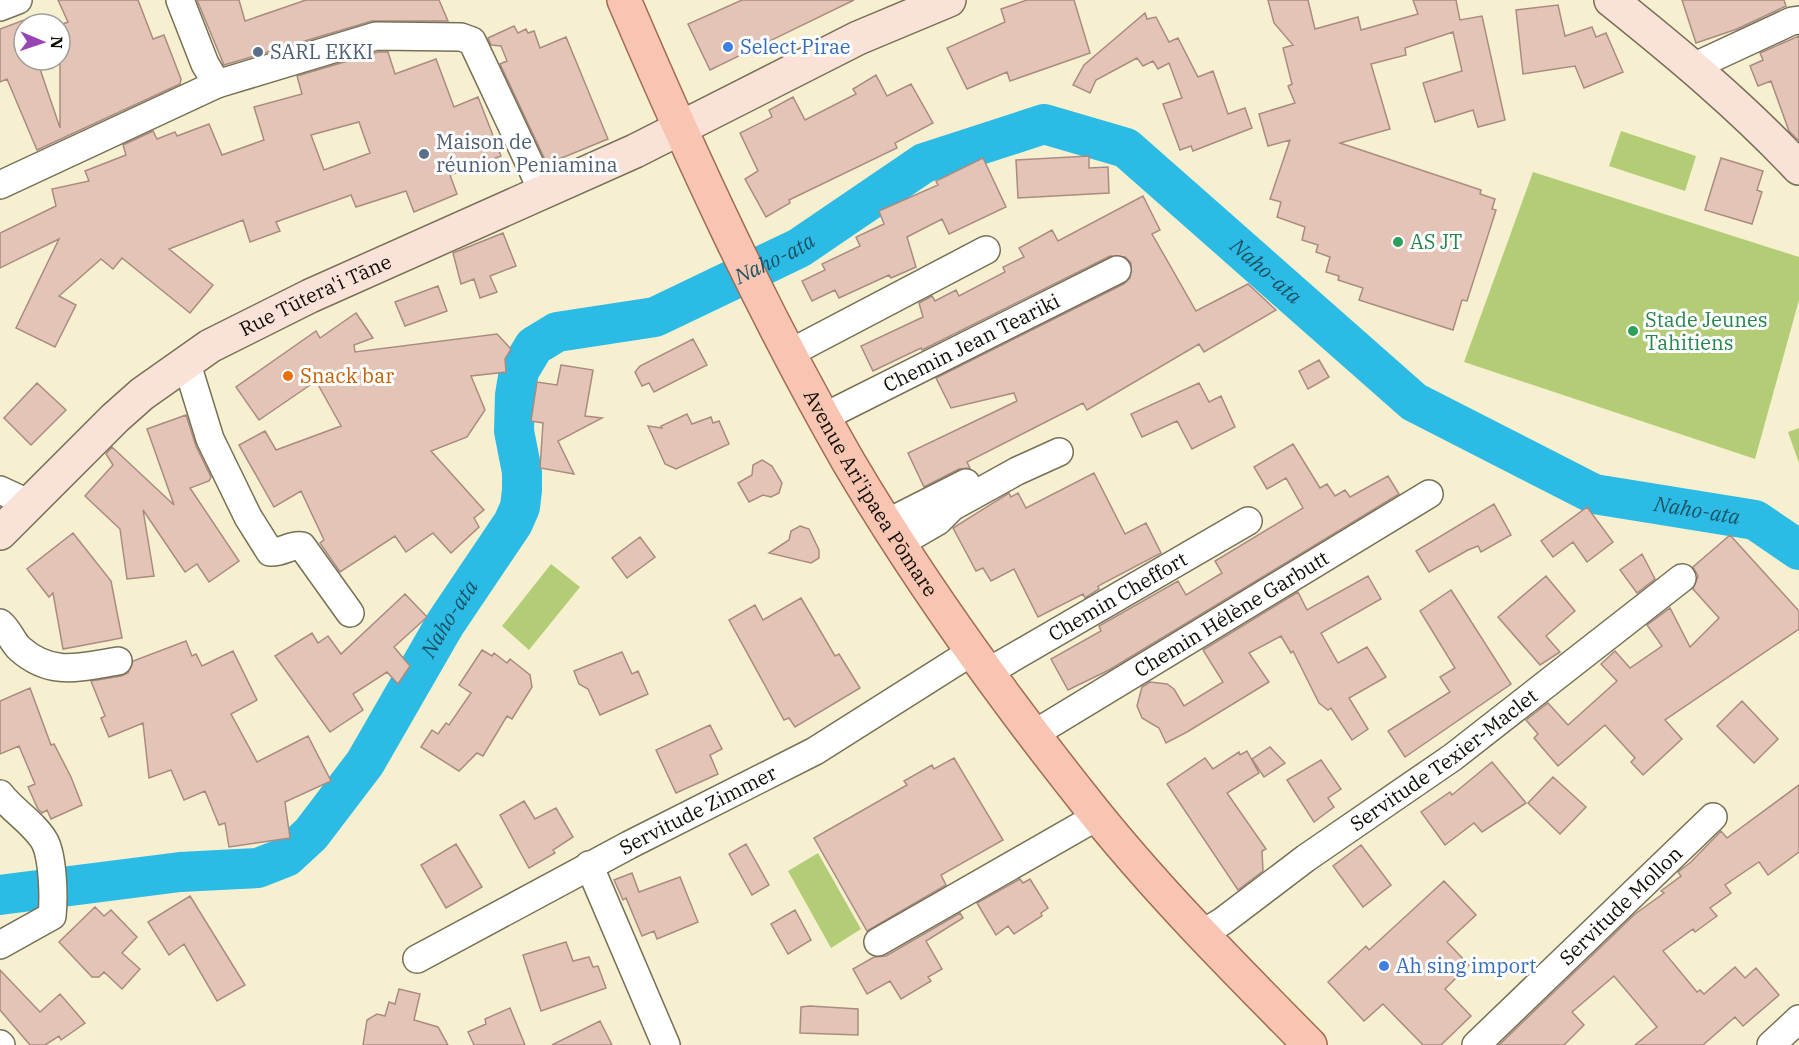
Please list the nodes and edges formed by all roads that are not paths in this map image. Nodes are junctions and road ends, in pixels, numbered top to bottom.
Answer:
1 (18, 0) edge
2 (180, 0) edge
3 (624, 0) edge
4 (949, 0) edge
5 (1611, 0) edge
6 (0, 7) edge
7 (1799, 20) edge
8 (1693, 67) junction
9 (217, 84) junction
10 (679, 128) junction
11 (1799, 168) edge
12 (0, 185) edge
13 (543, 192) junction
14 (986, 250) dead end
15 (1117, 270) dead end
16 (790, 353) junction
17 (186, 361) junction
18 (825, 417) junction
19 (1055, 447) dead end
20 (1428, 494) dead end
21 (14, 496) edge
22 (1248, 521) dead end
23 (0, 533) edge
24 (893, 533) junction
25 (1682, 578) dead end
26 (350, 613) dead end
27 (0, 623) edge
28 (118, 661) dead end
29 (980, 662) junction
30 (1034, 734) junction
31 (0, 794) edge
32 (1098, 816) junction
33 (1713, 817) dead end
34 (589, 865) junction
35 (1202, 934) junction
36 (878, 942) dead end
37 (0, 945) edge
38 (417, 959) dead end
39 (1799, 1019) edge
40 (666, 1045) edge
41 (1310, 1045) edge
42 (1476, 1045) edge
43 (1771, 1045) edge

1 - 6 street
2 - 9 street
3 - 10 main road, Avenue Ari'ipaea Pōmare
4 - 10 main road, Rue Tūtera'i Tāne
5 - 8 main road
7 - 8 street
8 - 11 main road
9 - 12 street
9 - 13 street
10 - 13 main road, Rue Tūtera'i Tāne
10 - 16 main road, Avenue Ari'ipaea Pōmare
13 - 17 main road, Rue Tūtera'i Tāne
14 - 16 street
15 - 18 street, Chemin Jean Teariki
16 - 18 main road, Avenue Ari'ipaea Pōmare
17 - 21 main road, Rue Tūtera'i Tāne
17 - 26 street
18 - 24 main road, Avenue Ari'ipaea Pōmare
19 - 24 street
20 - 30 street, Chemin Hélène Garbutt
21 - 23 main road, Rue Tūtera'i Tāne
22 - 29 street, Chemin Cheffort
24 - 29 main road, Avenue Ari'ipaea Pōmare
25 - 35 street, Servitude Texier-Maclet
27 - 28 street
29 - 30 main road, Avenue Ari'ipaea Pōmare
29 - 34 street, Servitude Zimmer
30 - 32 main road, Avenue Ari'ipaea Pōmare
31 - 37 street
32 - 35 main road, Avenue Ari'ipaea Pōmare
32 - 36 street
33 - 42 street, Servitude Mollon
34 - 38 street, Servitude Zimmer
34 - 40 street
35 - 41 main road, Avenue Ari'ipaea Pōmare
39 - 43 street

